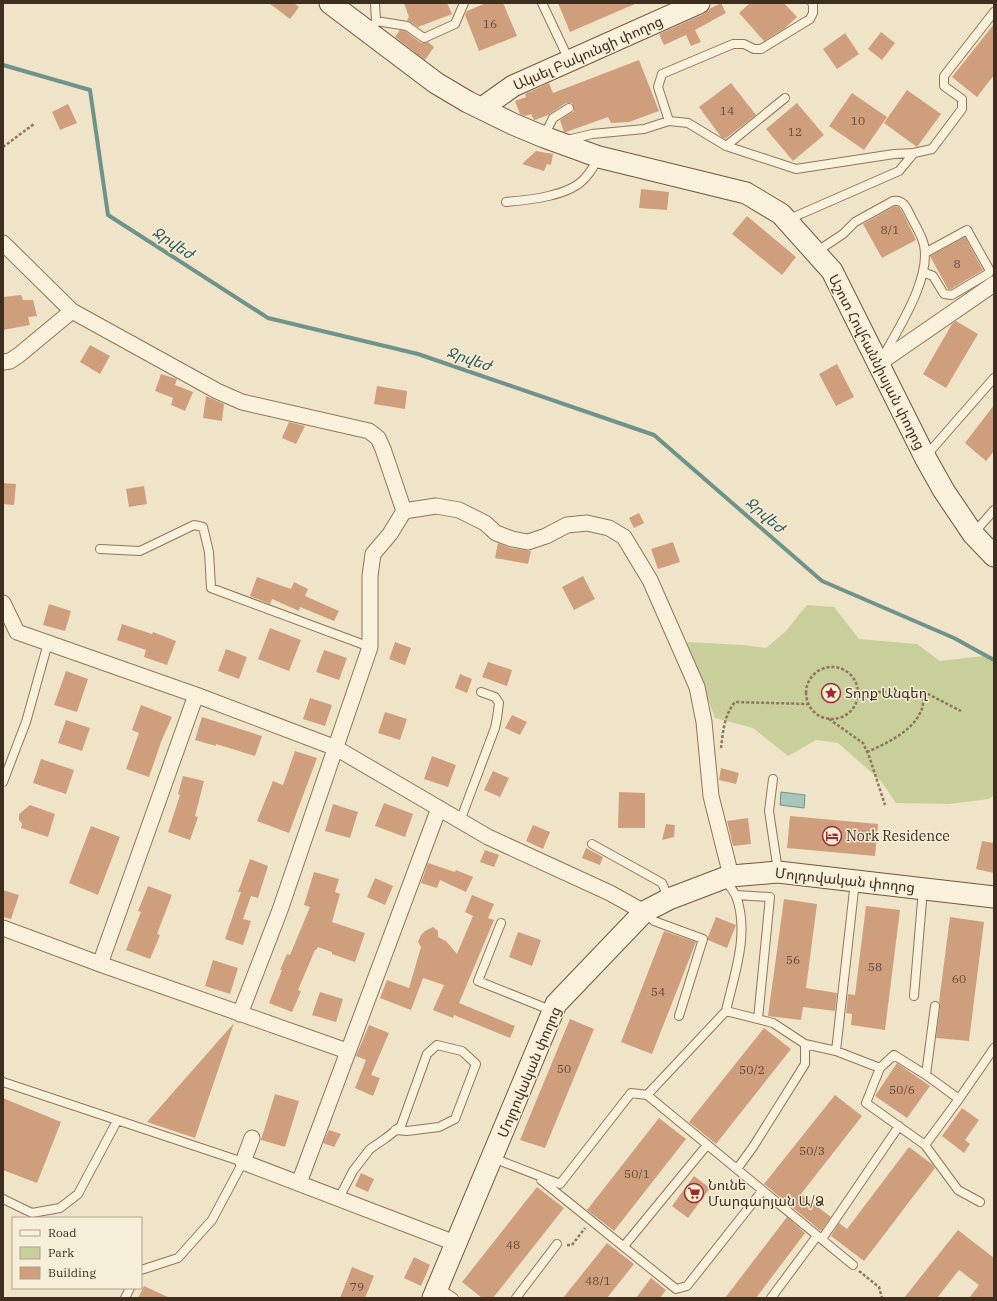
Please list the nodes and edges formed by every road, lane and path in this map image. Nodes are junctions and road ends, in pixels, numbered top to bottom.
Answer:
1 (330, 3) edge
2 (375, 3) edge
3 (464, 3) edge
4 (542, 3) edge
5 (699, 3) edge
6 (812, 3) edge
7 (994, 12) edge
8 (373, 27) junction
9 (569, 60) junction
10 (785, 98) dead end
11 (482, 108) junction
12 (569, 108) dead end
13 (669, 121) junction
14 (34, 124) dead end
15 (551, 140) junction
16 (726, 146) junction
17 (3, 147) edge
18 (914, 153) junction
19 (600, 157) junction
20 (506, 202) dead end
21 (787, 220) junction
22 (3, 243) edge
23 (816, 252) junction
24 (925, 253) junction
25 (923, 272) junction
26 (994, 284) edge
27 (72, 311) junction
28 (3, 362) edge
29 (878, 364) junction
30 (994, 378) edge
31 (926, 459) junction
32 (994, 510) edge
33 (404, 511) junction
34 (973, 534) junction
35 (100, 549) dead end
36 (994, 556) edge
37 (3, 602) edge
38 (48, 643) junction
39 (370, 647) junction
40 (481, 692) dead end
41 (858, 692) junction
42 (924, 692) junction
43 (196, 695) junction
44 (808, 704) junction
45 (961, 711) dead end
46 (829, 719) junction
47 (336, 748) junction
48 (867, 752) junction
49 (707, 755) junction
50 (773, 779) dead end
51 (3, 782) edge
52 (885, 805) dead end
53 (439, 808) junction
54 (460, 821) junction
55 (592, 844) dead end
56 (778, 872) junction
57 (855, 880) junction
58 (730, 883) junction
59 (923, 888) junction
60 (994, 897) edge
61 (670, 899) junction
62 (644, 912) junction
63 (501, 923) dead end
64 (3, 928) edge
65 (100, 964) junction
66 (914, 996) dead end
67 (935, 1006) dead end
68 (554, 1011) junction
69 (726, 1011) junction
70 (240, 1014) junction
71 (679, 1016) dead end
72 (758, 1019) junction
73 (805, 1044) junction
74 (994, 1048) edge
75 (347, 1051) junction
76 (836, 1051) junction
77 (880, 1068) junction
78 (926, 1075) junction
79 (3, 1082) edge
80 (647, 1095) junction
81 (960, 1099) junction
82 (117, 1121) junction
83 (899, 1126) junction
84 (395, 1130) junction
85 (252, 1138) dead end
86 (707, 1145) junction
87 (925, 1145) junction
88 (492, 1158) junction
89 (243, 1162) junction
90 (737, 1170) junction
91 (534, 1174) junction
92 (299, 1183) junction
93 (762, 1191) junction
94 (339, 1198) junction
95 (3, 1199) edge
96 (980, 1202) dead end
97 (592, 1220) junction
98 (819, 1237) junction
99 (455, 1243) junction
100 (557, 1244) joint
101 (624, 1246) junction
102 (853, 1266) joint
103 (142, 1270) edge
104 (130, 1289) edge
105 (441, 1294) edge
106 (125, 1298) edge
107 (516, 1298) edge
108 (771, 1298) edge
109 (882, 1298) edge

1 - 8 street, Աշոտ Հովհաննիսյան փողոց
2 - 8 lane
3 - 8 lane
4 - 9 lane
5 - 9 street, Ակսել Բակունցի փողոց
6 - 13 lane
7 - 18 lane
8 - 11 street, Աշոտ Հովհաննիսյան փողոց
9 - 11 street, Ակսել Բակունցի փողոց
10 - 16 lane
11 - 15 street, Աշոտ Հովհաննիսյան փողոց
12 - 15 lane
13 - 15 lane
13 - 16 lane
14 - 17 path
15 - 19 street, Աշոտ Հովհաննիսյան փողոց
16 - 18 lane
18 - 21 lane
19 - 20 lane
19 - 21 street, Աշոտ Հովհաննիսյան փողոց
21 - 23 street, Աշոտ Հովհաննիսյան փողոց
22 - 27 street
23 - 24 lane
23 - 29 street, Աշոտ Հովհաննիսյան փողոց
24 - 25 lane
24 - 25 lane
25 - 29 lane
26 - 29 street
27 - 28 street
27 - 33 street
29 - 31 street, Աշոտ Հովհաննիսյան փողոց
30 - 31 lane
31 - 34 street, Աշոտ Հովհաննիսյան փողոց
32 - 34 lane
33 - 39 street
33 - 49 street
34 - 36 street, Աշոտ Հովհաննիսյան փողոց
35 - 39 lane
37 - 38 street
38 - 43 street
38 - 51 lane
39 - 47 street
40 - 54 lane
41 - 42 path
41 - 44 path
41 - 46 path
42 - 45 path
42 - 48 path
43 - 47 street
43 - 65 street
44 - 46 path
44 - 49 path
46 - 48 path
47 - 53 street
47 - 70 street
48 - 52 path
49 - 58 street
50 - 56 lane
53 - 54 street
53 - 75 street
54 - 62 street
55 - 61 lane
56 - 57 street, Մոլդովական փողոց
56 - 58 street, Մոլդովական փողոց
57 - 59 street, Մոլդովական փողոց
57 - 76 lane
58 - 61 street, Մոլդովական փողոց
58 - 69 lane
58 - 72 lane
59 - 60 street, Մոլդովական փողոց
59 - 66 lane
61 - 62 street, Մոլդովական փողոց
62 - 68 street, Մոլդովական փողոց
62 - 71 lane
63 - 68 lane
64 - 65 street
65 - 70 street
67 - 78 lane
68 - 88 street, Մոլդովական փողոց
69 - 72 lane
69 - 80 lane
70 - 75 street
72 - 73 lane
73 - 76 lane
73 - 90 lane
74 - 81 lane
75 - 92 street
76 - 77 lane
77 - 78 lane
77 - 83 lane
78 - 81 lane
79 - 82 lane
80 - 86 lane
80 - 91 lane
81 - 87 lane
82 - 89 lane
82 - 95 lane
83 - 87 lane
83 - 98 lane
84 - 84 lane
84 - 94 lane
85 - 89 street
86 - 90 lane
86 - 101 lane
87 - 96 lane
88 - 91 lane
88 - 99 street, Մոլդովական փողոց
89 - 92 street
89 - 103 lane
90 - 93 lane
91 - 97 lane
92 - 94 street
93 - 98 lane
93 - 101 lane
94 - 99 street
97 - 100 path
97 - 101 lane
98 - 102 lane
98 - 108 lane
99 - 105 street, Մոլդովական փողոց
100 - 107 lane
102 - 109 path
104 - 106 lane

